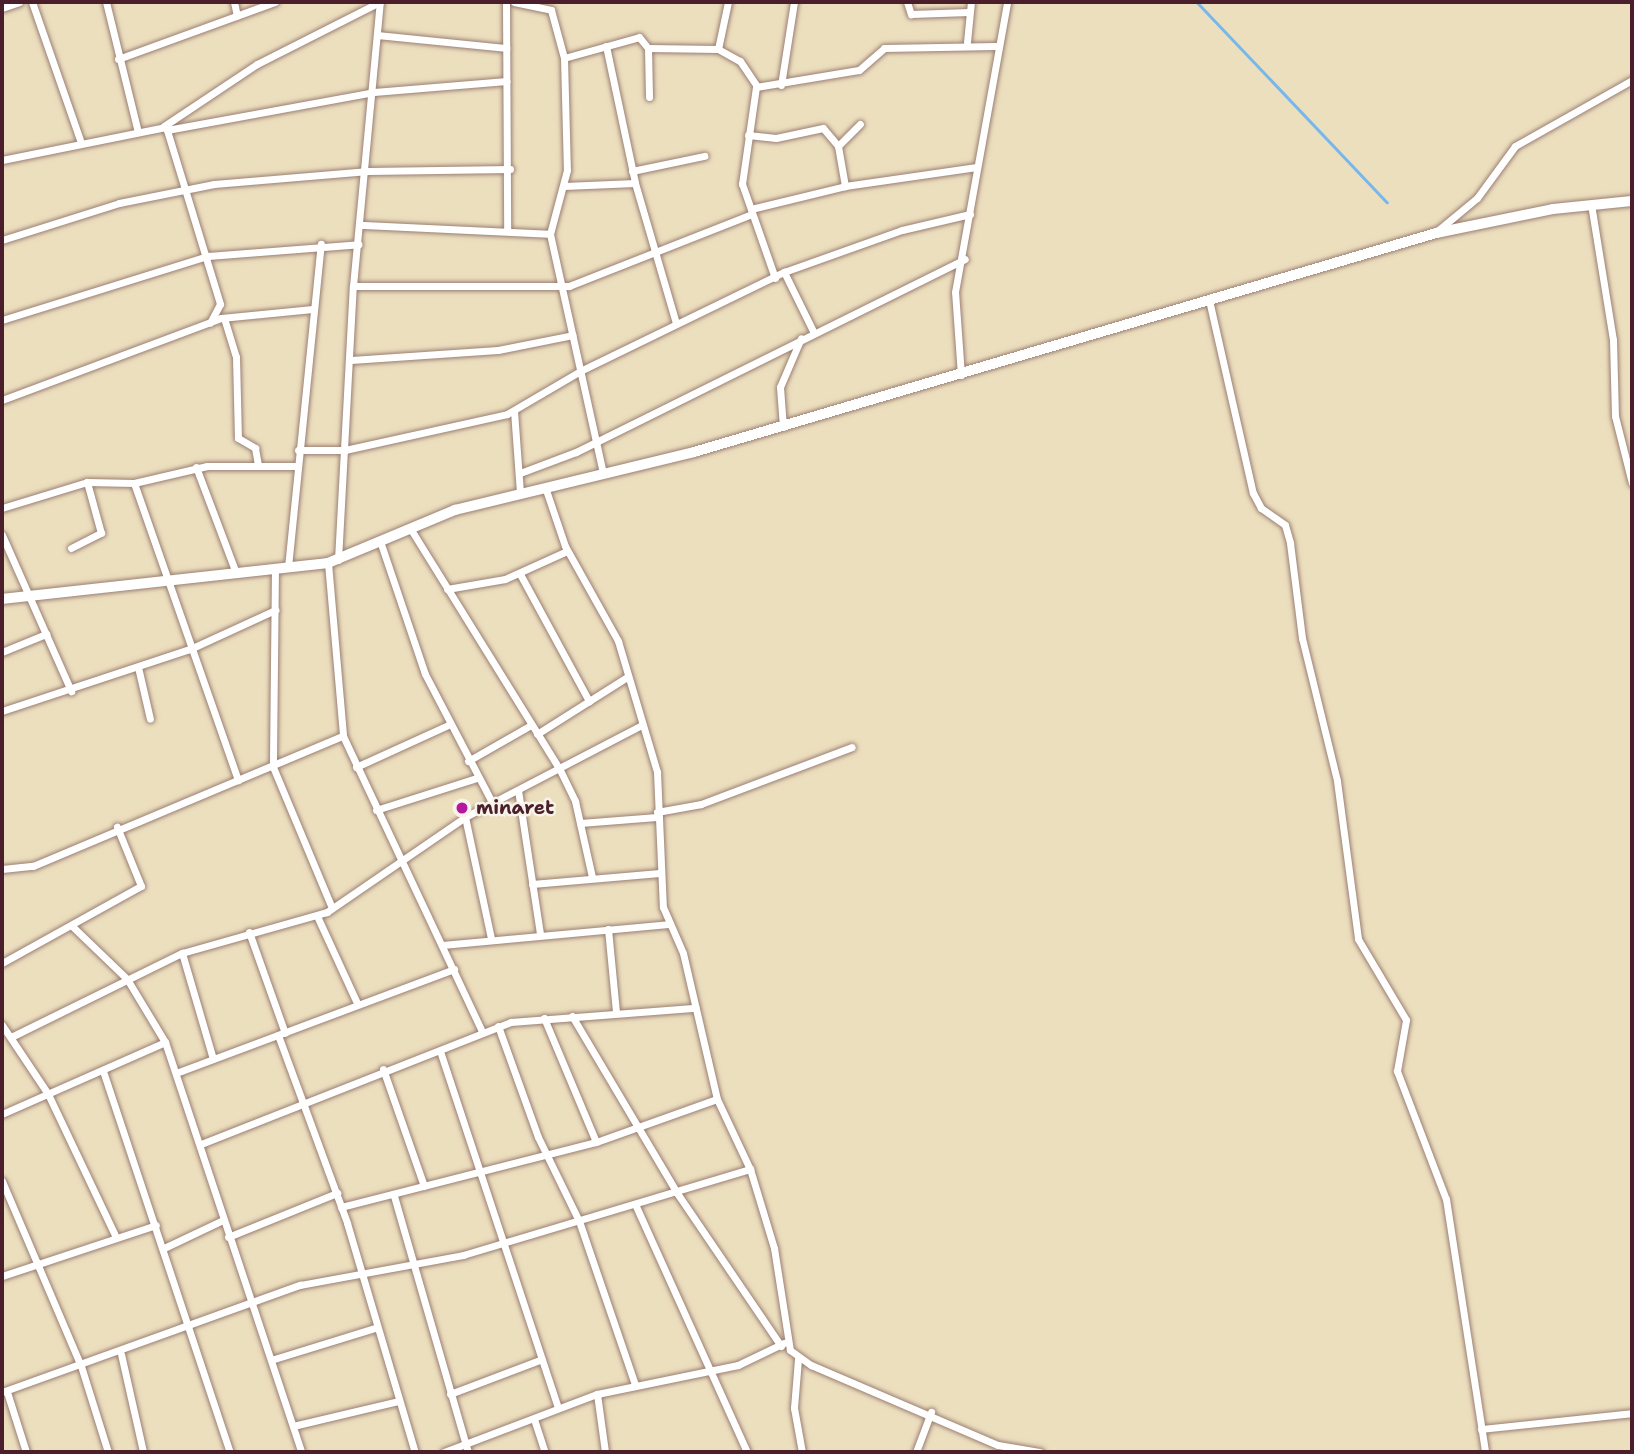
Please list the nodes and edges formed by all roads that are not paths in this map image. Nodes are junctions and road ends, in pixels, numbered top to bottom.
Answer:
1 (19, 2) edge
2 (32, 2) edge
3 (106, 2) edge
4 (234, 2) edge
5 (275, 2) edge
6 (380, 2) edge
7 (506, 2) edge
8 (514, 2) edge
9 (728, 2) edge
10 (794, 2) edge
11 (907, 2) edge
12 (971, 2) edge
13 (1007, 2) edge
14 (2, 8) edge
15 (969, 12) junction
16 (237, 16) junction
17 (378, 35) junction
18 (967, 42) junction
19 (606, 46) junction
20 (996, 46) junction
21 (506, 48) junction
22 (648, 48) junction
23 (718, 49) junction
24 (564, 58) junction
25 (118, 59) junction
26 (507, 80) junction
27 (1632, 80) edge
28 (781, 85) junction
29 (757, 86) junction
30 (374, 92) junction
31 (649, 97) dead end
32 (860, 124) dead end
33 (166, 128) junction
34 (138, 132) junction
35 (748, 135) junction
36 (80, 140) junction
37 (838, 146) junction
38 (704, 156) dead end
39 (2, 160) edge
40 (977, 167) junction
41 (510, 169) junction
42 (368, 171) junction
43 (632, 171) junction
44 (635, 183) junction
45 (564, 186) junction
46 (845, 186) junction
47 (185, 188) junction
48 (1632, 201) edge
49 (1591, 204) junction
50 (750, 212) junction
51 (970, 214) junction
52 (362, 225) junction
53 (507, 231) junction
54 (1436, 233) junction
55 (550, 234) junction
56 (2, 240) edge
57 (321, 244) junction
58 (359, 244) junction
59 (653, 254) junction
60 (208, 256) junction
61 (965, 259) junction
62 (784, 272) junction
63 (775, 278) junction
64 (354, 286) junction
65 (562, 287) junction
66 (1209, 300) junction
67 (313, 309) junction
68 (224, 318) junction
69 (2, 320) edge
70 (210, 323) junction
71 (676, 323) junction
72 (813, 331) junction
73 (573, 335) junction
74 (802, 337) junction
75 (351, 360) junction
76 (582, 370) junction
77 (961, 375) junction
78 (2, 400) edge
79 (514, 411) junction
80 (783, 427) junction
81 (598, 441) junction
82 (298, 450) junction
83 (345, 450) junction
84 (258, 465) junction
85 (294, 466) junction
86 (196, 467) junction
87 (520, 473) junction
88 (603, 474) junction
89 (87, 482) junction
90 (134, 483) junction
91 (1632, 483) edge
92 (545, 487) junction
93 (520, 493) junction
94 (2, 509) edge
95 (410, 528) junction
96 (2, 535) edge
97 (380, 541) junction
98 (71, 548) dead end
99 (567, 551) junction
100 (333, 561) junction
101 (288, 567) junction
102 (275, 568) junction
103 (236, 573) junction
104 (520, 574) junction
105 (168, 582) junction
106 (447, 589) junction
107 (29, 596) junction
108 (2, 599) edge
109 (275, 610) junction
110 (46, 634) junction
111 (190, 649) junction
112 (2, 652) edge
113 (138, 667) junction
114 (627, 677) junction
115 (71, 691) junction
116 (589, 701) junction
117 (2, 711) edge
118 (150, 719) dead end
119 (448, 725) junction
120 (531, 725) junction
121 (642, 725) junction
122 (537, 734) junction
123 (343, 736) junction
124 (852, 747) dead end
125 (468, 761) junction
126 (273, 767) junction
127 (356, 767) junction
128 (559, 768) junction
129 (477, 778) junction
130 (239, 780) junction
131 (519, 790) junction
132 (493, 804) junction
133 (376, 810) junction
134 (657, 814) junction
135 (465, 817) junction
136 (580, 823) junction
137 (117, 827) junction
138 (402, 861) junction
139 (3, 868) edge
140 (660, 873) junction
141 (592, 877) junction
142 (533, 884) junction
143 (332, 908) junction
144 (317, 916) junction
145 (670, 924) junction
146 (73, 928) junction
147 (608, 929) junction
148 (248, 932) junction
149 (540, 933) junction
150 (491, 938) junction
151 (443, 945) junction
152 (182, 953) junction
153 (2, 963) edge
154 (454, 969) junction
155 (127, 979) junction
156 (358, 1003) junction
157 (695, 1008) junction
158 (616, 1012) junction
159 (572, 1016) junction
160 (544, 1018) junction
161 (2, 1025) edge
162 (498, 1026) junction
163 (482, 1032) junction
164 (282, 1034) junction
165 (11, 1037) junction
166 (165, 1042) junction
167 (440, 1051) junction
168 (213, 1059) junction
169 (383, 1069) junction
170 (103, 1071) junction
171 (176, 1073) junction
172 (48, 1094) junction
173 (717, 1099) junction
174 (305, 1104) junction
175 (2, 1114) edge
176 (638, 1127) junction
177 (596, 1142) junction
178 (201, 1144) junction
179 (546, 1153) junction
180 (483, 1170) junction
181 (750, 1170) junction
182 (2, 1181) edge
183 (424, 1186) junction
184 (337, 1193) junction
185 (677, 1193) junction
186 (394, 1196) junction
187 (635, 1205) junction
188 (341, 1207) junction
189 (223, 1220) junction
190 (579, 1221) junction
191 (156, 1224) junction
192 (116, 1235) junction
193 (228, 1237) junction
194 (503, 1242) junction
195 (164, 1248) junction
196 (415, 1264) junction
197 (41, 1267) junction
198 (362, 1272) junction
199 (2, 1276) edge
200 (255, 1299) junction
201 (190, 1321) junction
202 (375, 1328) junction
203 (784, 1344) junction
204 (121, 1354) junction
205 (542, 1359) junction
206 (798, 1359) junction
207 (271, 1360) junction
208 (81, 1366) junction
209 (711, 1372) junction
210 (635, 1385) junction
211 (4, 1392) edge
212 (450, 1394) junction
213 (597, 1394) junction
214 (398, 1401) junction
215 (558, 1408) junction
216 (931, 1412) junction
217 (1632, 1413) edge
218 (534, 1419) junction
219 (293, 1426) junction
220 (1481, 1429) junction
221 (467, 1449) edge
222 (26, 1452) edge
223 (108, 1452) edge
224 (143, 1452) edge
225 (230, 1452) edge
226 (302, 1452) edge
227 (415, 1452) edge
228 (444, 1452) edge
229 (545, 1452) edge
230 (605, 1452) edge
231 (747, 1452) edge
232 (802, 1452) edge
233 (916, 1452) edge
234 (1040, 1452) edge
235 (1485, 1452) edge

1 - 14 street
2 - 36 street
3 - 25 street
4 - 16 street
5 - 16 street
6 - 17 street
6 - 33 street
7 - 21 street
8 - 24 street
9 - 23 street
10 - 28 street
11 - 15 street
12 - 15 street
13 - 20 street
15 - 18 street
16 - 25 street
17 - 21 street
17 - 30 street
18 - 20 street
18 - 28 street
19 - 22 street
19 - 24 street
19 - 43 street
20 - 40 street
21 - 26 street
22 - 23 street
22 - 31 street
23 - 29 street
24 - 45 street
25 - 34 street
26 - 30 street
26 - 41 street
27 - 54 street
28 - 29 street
29 - 35 street
30 - 33 street
30 - 42 street
32 - 37 street
33 - 34 street
33 - 47 street
34 - 36 street
35 - 37 street
35 - 50 street
36 - 39 street
37 - 46 street
38 - 43 street
40 - 46 street
40 - 51 street
41 - 42 street
41 - 53 street
42 - 47 street
42 - 52 street
43 - 44 street
44 - 45 street
44 - 59 street
45 - 55 street
46 - 50 street
47 - 56 street
47 - 60 street
48 - 49 street
49 - 54 street
49 - 91 street
50 - 59 street
50 - 63 street
51 - 61 street
51 - 62 street
52 - 53 street
52 - 58 street
53 - 55 street
54 - 66 street
55 - 65 street
57 - 58 street
57 - 60 street
57 - 67 street
58 - 64 street
59 - 65 street
59 - 71 street
60 - 69 street
60 - 70 street
61 - 72 street
61 - 77 street
62 - 63 street
62 - 72 street
63 - 71 street
64 - 65 street
64 - 75 street
65 - 73 street
66 - 77 street
66 - 220 street
67 - 68 street
67 - 82 street
68 - 70 street
68 - 84 street
70 - 78 street
71 - 76 street
72 - 74 street
73 - 75 street
73 - 76 street
74 - 80 street
74 - 81 street
75 - 83 street
76 - 79 street
76 - 81 street
77 - 80 street
79 - 83 street
79 - 87 street
80 - 88 street
81 - 87 street
81 - 88 street
82 - 83 street
82 - 85 street
83 - 100 street
84 - 85 street
84 - 86 street
85 - 101 street
86 - 90 street
86 - 103 street
87 - 93 street
88 - 92 street
89 - 90 street
89 - 94 street
89 - 98 street
90 - 105 street
92 - 93 street
92 - 99 street
93 - 95 street
95 - 97 street
95 - 106 street
96 - 107 street
97 - 100 street
97 - 119 street
99 - 104 street
99 - 114 street
100 - 101 street
100 - 123 street
101 - 102 street
102 - 103 street
102 - 109 street
103 - 105 street
104 - 106 street
104 - 116 street
105 - 107 street
105 - 111 street
106 - 120 street
107 - 108 street
107 - 110 street
109 - 111 street
109 - 126 street
110 - 112 street
110 - 115 street
111 - 113 street
111 - 130 street
113 - 115 street
113 - 118 street
114 - 116 street
114 - 121 street
115 - 117 street
116 - 122 street
119 - 125 street
119 - 127 street
120 - 122 street
120 - 125 street
121 - 128 street
121 - 134 street
122 - 128 street
123 - 126 street
123 - 127 street
124 - 134 street
125 - 129 street
126 - 130 street
126 - 143 street
127 - 133 street
128 - 131 street
128 - 136 street
129 - 132 street
129 - 133 street
130 - 137 street
131 - 132 street
131 - 142 street
132 - 135 street
133 - 138 street
134 - 136 street
134 - 140 street
135 - 138 street
135 - 150 street
136 - 141 street
137 - 139 street
137 - 146 street
138 - 143 street
138 - 151 street
140 - 141 street
140 - 145 street
141 - 142 street
142 - 149 street
143 - 144 street
144 - 148 street
144 - 156 street
145 - 147 street
145 - 157 street
146 - 153 street
146 - 155 street
147 - 149 street
147 - 158 street
148 - 152 street
148 - 164 street
149 - 150 street
150 - 151 street
151 - 154 street
152 - 155 street
152 - 168 street
154 - 156 street
154 - 163 street
155 - 165 street
155 - 166 street
156 - 164 street
157 - 158 street
157 - 173 street
158 - 159 street
159 - 160 street
159 - 176 street
160 - 162 street
160 - 177 street
161 - 165 street
162 - 163 street
162 - 179 street
163 - 167 street
164 - 168 street
164 - 174 street
165 - 172 street
166 - 170 street
166 - 171 street
167 - 169 street
167 - 180 street
168 - 171 street
169 - 174 street
169 - 183 street
170 - 172 street
170 - 191 street
171 - 178 street
172 - 175 street
172 - 192 street
173 - 176 street
173 - 181 street
174 - 178 street
174 - 184 street
176 - 177 street
176 - 185 street
177 - 179 street
178 - 189 street
179 - 180 street
179 - 190 street
180 - 183 street
180 - 194 street
181 - 185 street
181 - 203 street
182 - 197 street
183 - 186 street
184 - 188 street
184 - 193 street
185 - 187 street
185 - 203 street
186 - 188 street
186 - 196 street
187 - 190 street
187 - 209 street
188 - 198 street
189 - 193 street
189 - 195 street
190 - 194 street
190 - 210 street
191 - 192 street
191 - 195 street
192 - 197 street
193 - 200 street
194 - 196 street
194 - 205 street
195 - 201 street
196 - 198 street
196 - 212 street
197 - 199 street
197 - 208 street
198 - 200 street
198 - 202 street
200 - 201 street
200 - 207 street
201 - 204 street
201 - 225 street
202 - 207 street
202 - 214 street
203 - 206 street
203 - 209 street
204 - 208 street
204 - 224 street
205 - 212 street
205 - 215 street
206 - 216 street
206 - 232 street
207 - 219 street
208 - 211 street
208 - 223 street
209 - 210 street
209 - 231 street
210 - 213 street
211 - 222 street
212 - 221 street
213 - 215 street
213 - 230 street
214 - 219 street
214 - 227 street
215 - 218 street
216 - 233 street
216 - 234 street
217 - 220 street
218 - 221 street
218 - 229 street
219 - 226 street
220 - 235 street
221 - 228 street

